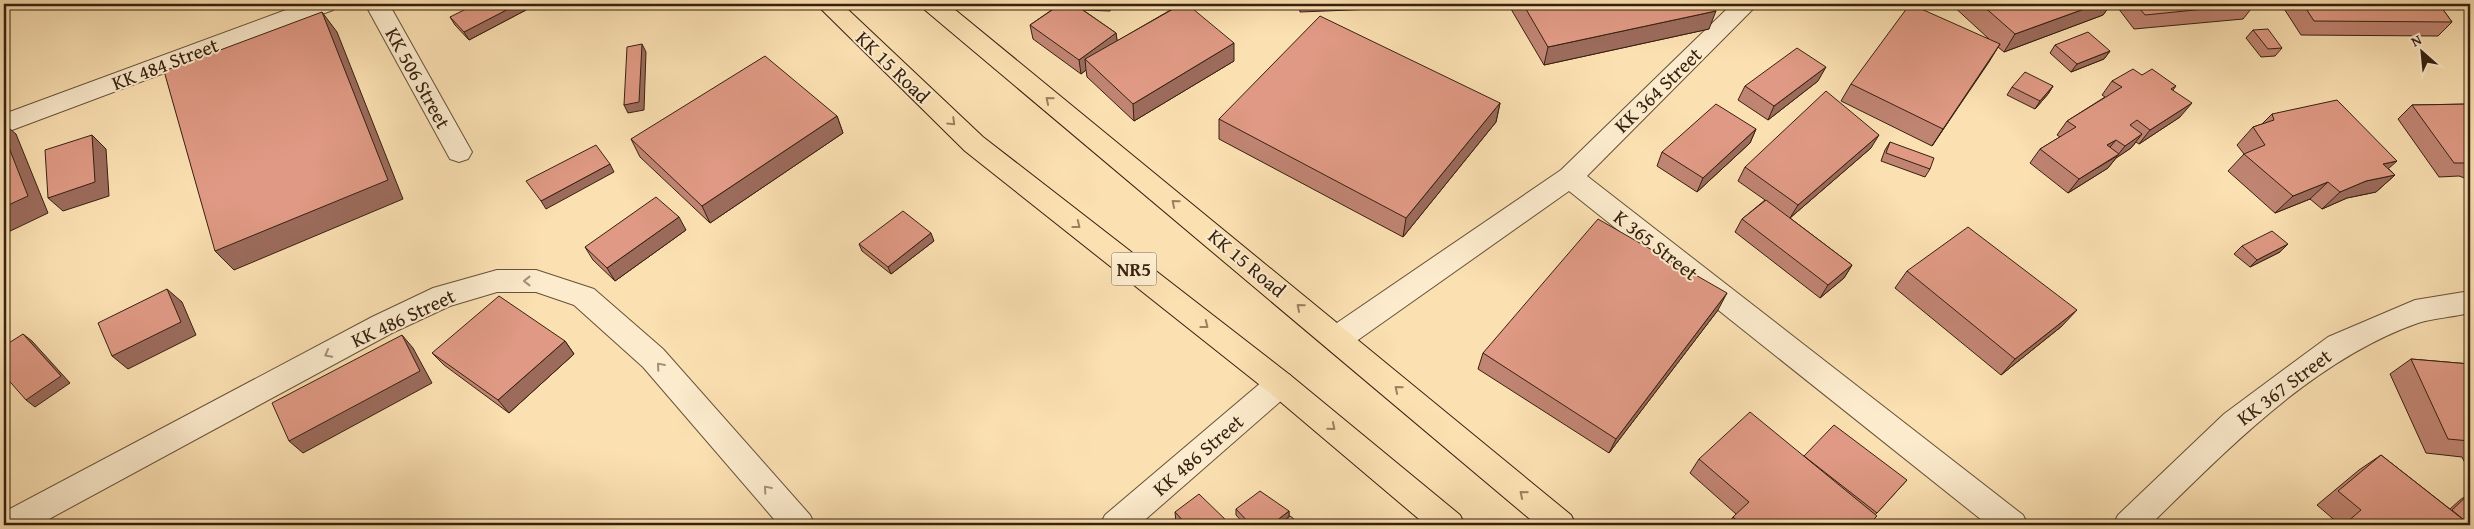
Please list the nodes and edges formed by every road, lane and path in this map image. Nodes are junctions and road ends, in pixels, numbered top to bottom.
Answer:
1 (325, 4) edge
2 (377, 4) edge
3 (828, 4) edge
4 (933, 4) edge
5 (1746, 4) edge
6 (4, 124) edge
7 (459, 152) dead end
8 (1570, 177) junction
9 (2470, 302) edge
10 (1338, 338) junction
11 (1280, 384) junction
12 (18, 523) edge
13 (799, 525) edge
14 (1116, 525) edge
15 (1449, 525) edge
16 (1560, 525) edge
17 (2012, 525) edge
18 (2129, 525) edge

1 - 6 street, KK 484 Street
2 - 7 street, KK 506 Street
3 -> 11 highway, KK 15 Road / NR5
10 -> 4 highway, KK 15 Road
5 - 8 street, KK 364 Street
8 - 10 street
8 - 17 street, K 365 Street
9 - 18 street, KK 367 Street
16 -> 10 highway, KK 15 Road
11 - 14 street, KK 486 Street
11 -> 15 highway, KK 15 Road / NR5
13 -> 12 street, KK 486 Street

